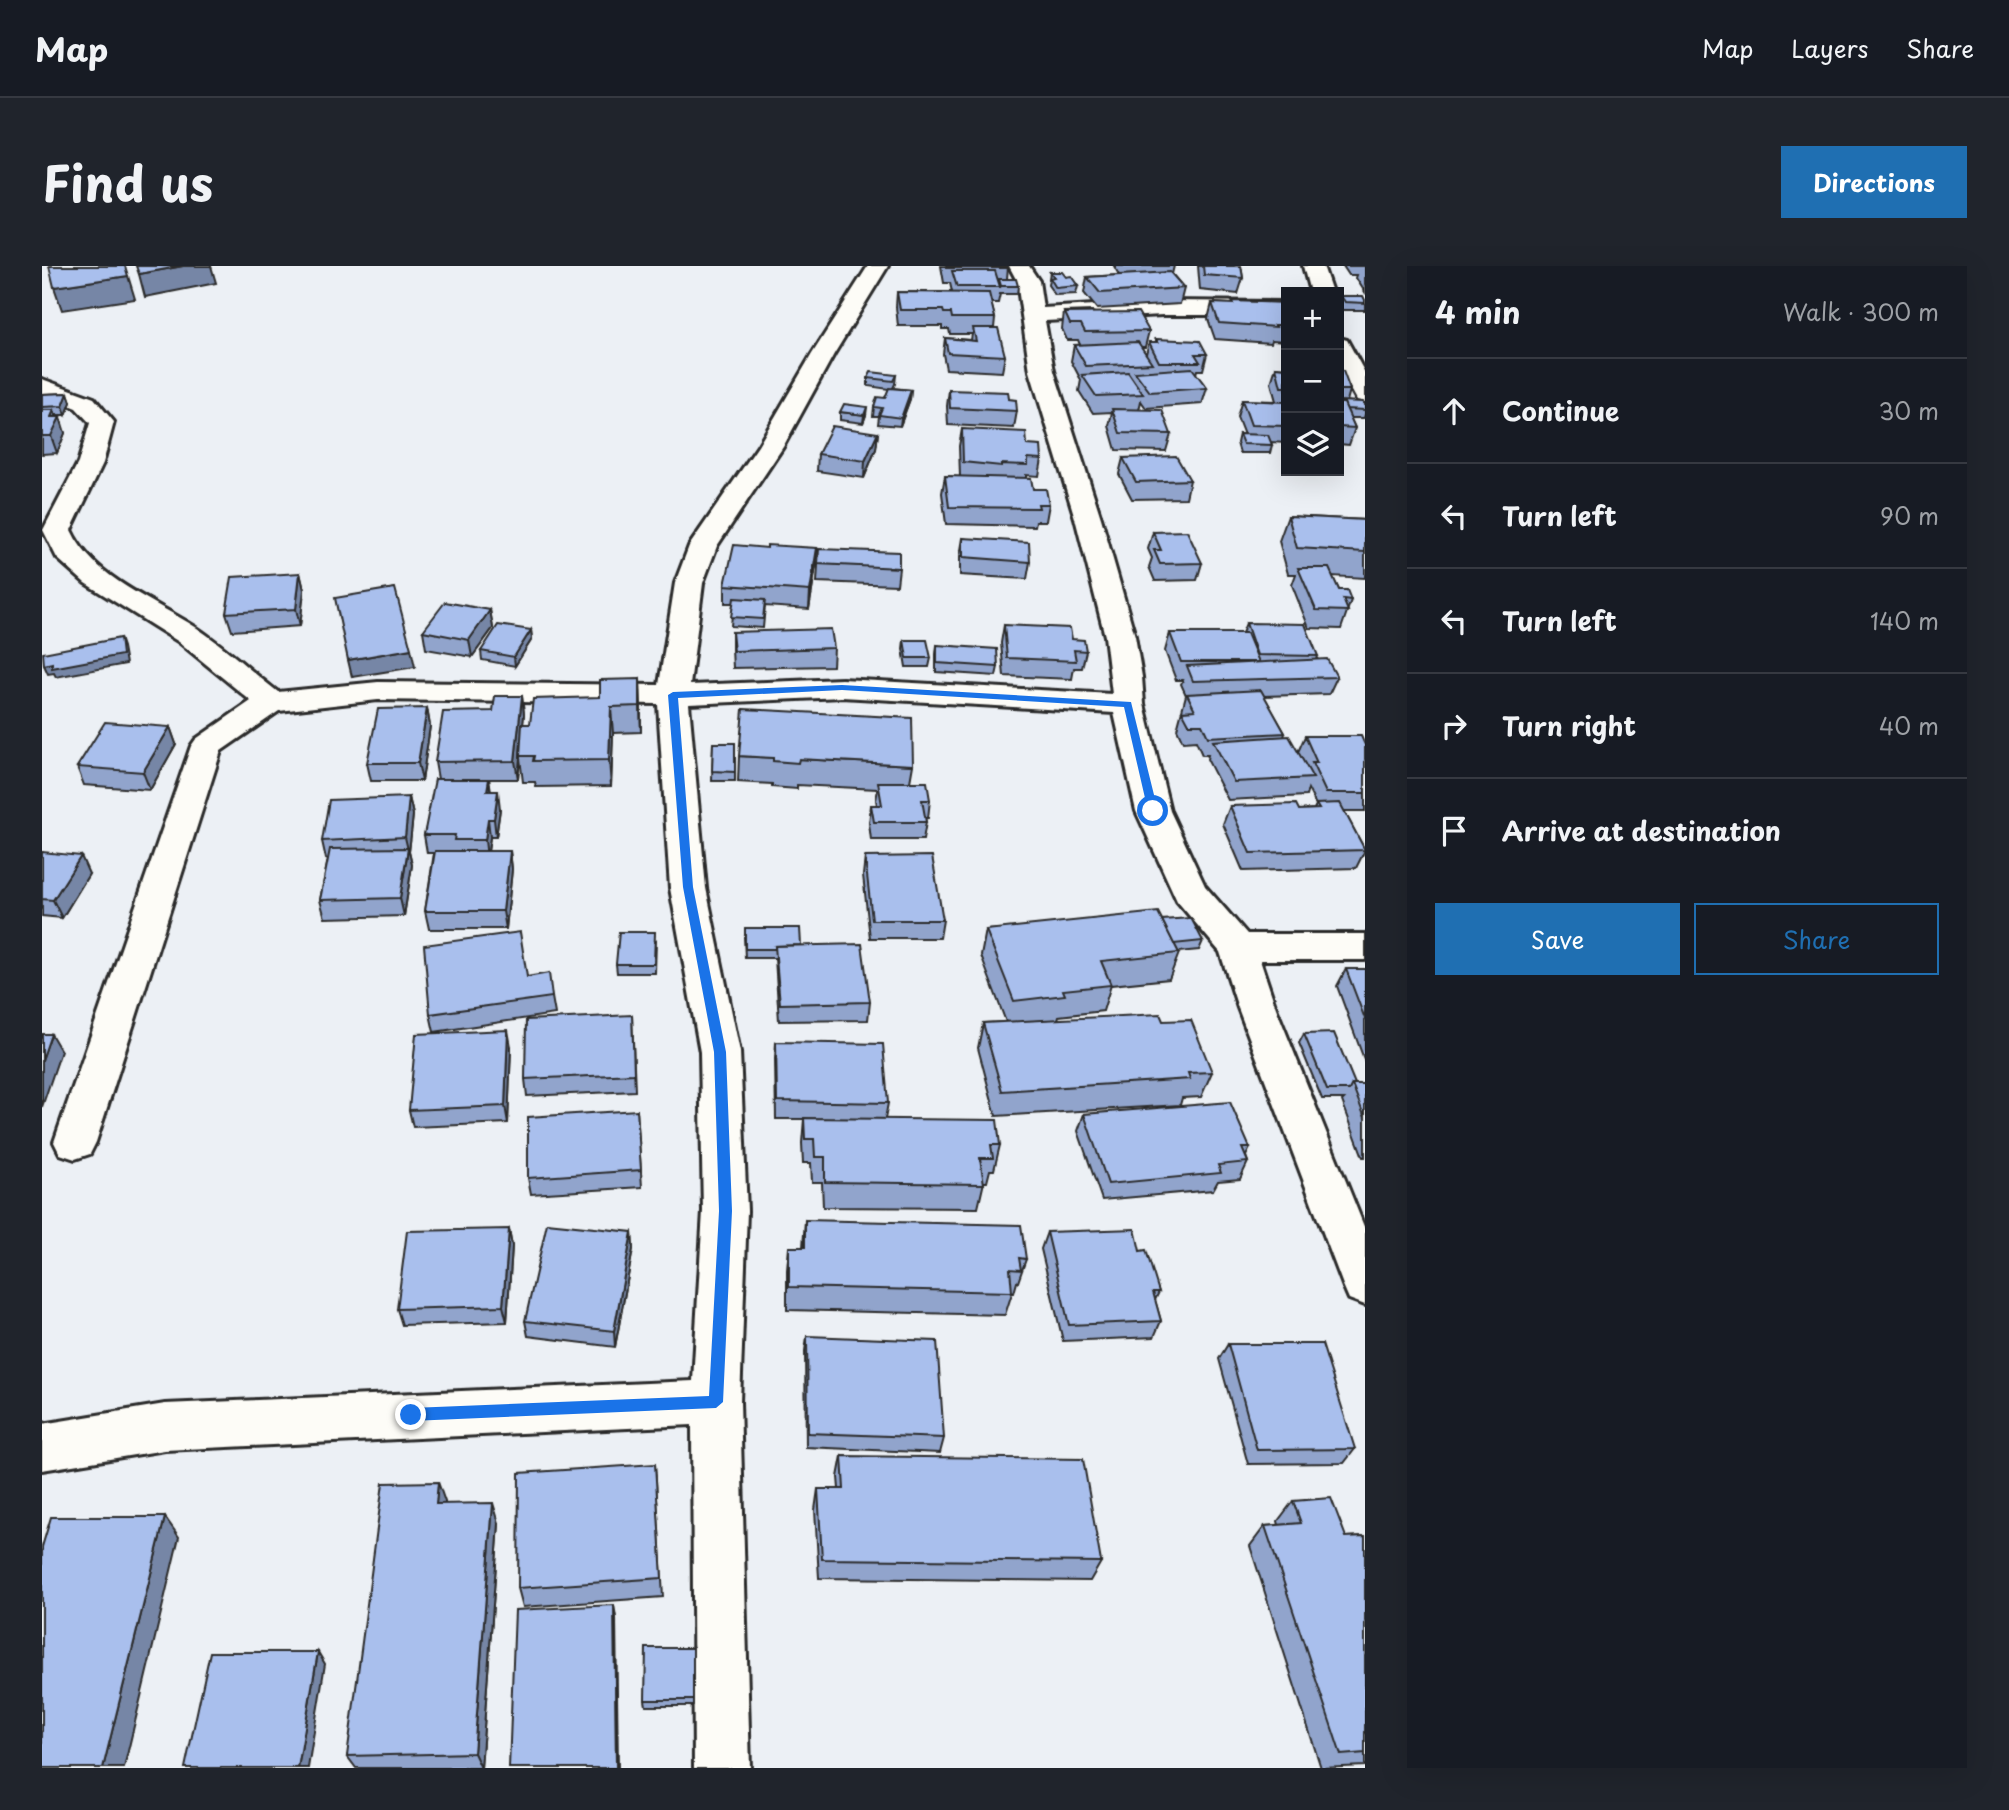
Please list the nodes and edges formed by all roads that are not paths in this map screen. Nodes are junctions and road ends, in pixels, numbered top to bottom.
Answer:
1 (878, 266) edge
2 (1019, 266) edge
3 (1313, 266) edge
4 (1319, 287) edge
5 (1281, 308) edge
6 (1035, 315) junction
7 (1342, 350) edge
8 (42, 386) edge
9 (1365, 395) edge
10 (673, 695) junction
11 (271, 702) junction
12 (1128, 704) junction
13 (1237, 947) junction
14 (1365, 947) edge
15 (75, 1142) dead end
16 (1365, 1285) edge
17 (716, 1402) junction
18 (42, 1447) edge
19 (722, 1768) edge

1 - 10 street
2 - 6 street
3 - 4 street
5 - 6 street
6 - 12 street
7 - 9 street
8 - 11 street
10 - 11 street
10 - 12 street
10 - 17 street
11 - 15 street
12 - 13 street
13 - 14 street
13 - 16 street
17 - 18 street
17 - 19 street

